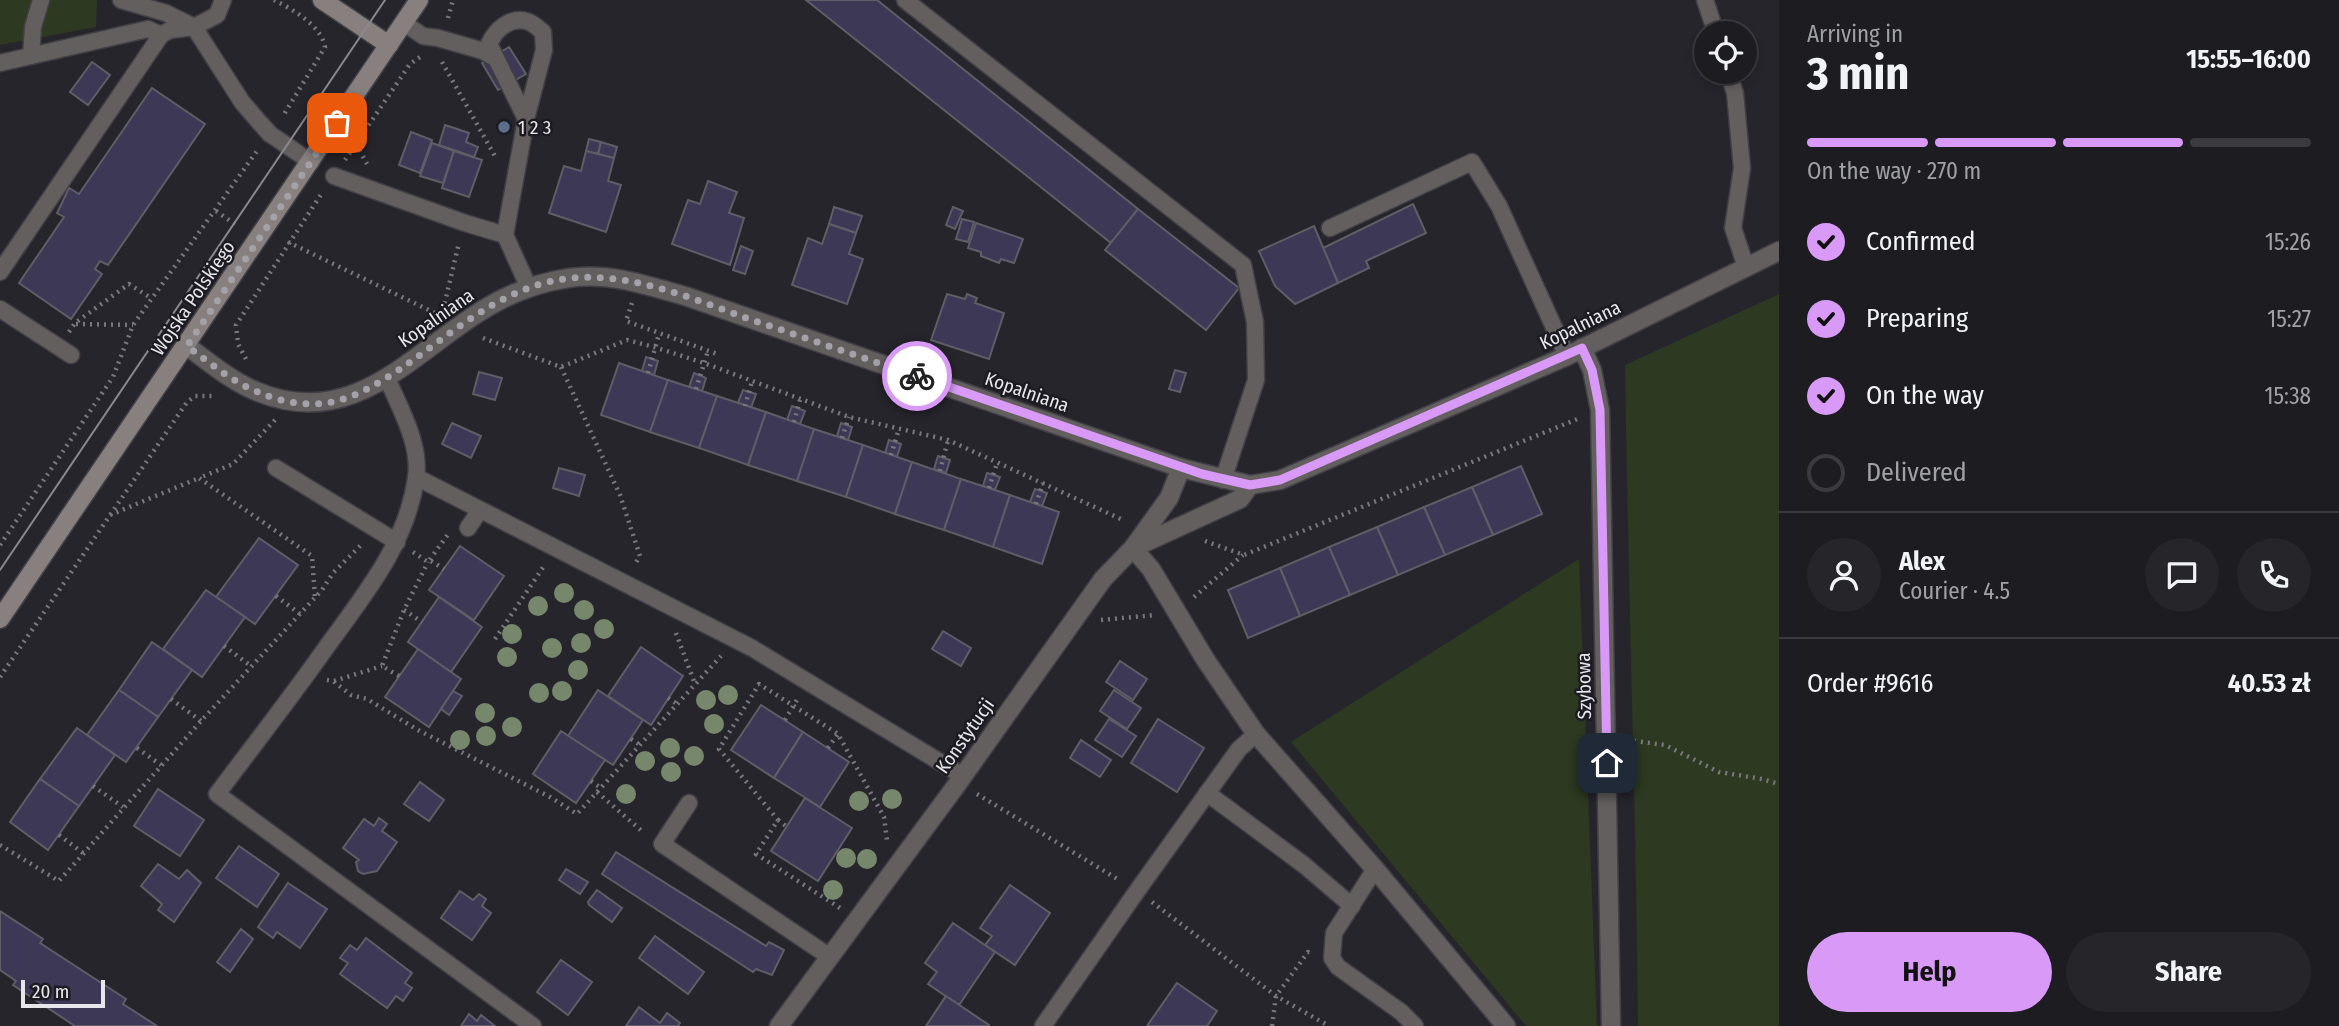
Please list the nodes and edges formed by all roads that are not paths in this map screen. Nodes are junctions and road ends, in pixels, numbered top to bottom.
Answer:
1 (41, 0) edge
2 (121, 0) edge
3 (223, 0) edge
4 (322, 0) edge
5 (419, 0) edge
6 (905, 0) edge
7 (1705, 0) edge
8 (1712, 21) edge
9 (404, 23) junction
10 (194, 27) junction
11 (161, 35) junction
12 (389, 45) junction
13 (31, 56) junction
14 (493, 57) junction
15 (0, 63) edge
16 (1732, 84) edge
17 (526, 119) junction
18 (311, 162) junction
19 (334, 176) road end
20 (1330, 228) dead end
21 (505, 235) junction
22 (1779, 251) edge
23 (1746, 267) junction
24 (0, 272) edge
25 (529, 288) junction
26 (0, 309) edge
27 (187, 346) junction
28 (65, 351) road end
29 (1574, 352) junction
30 (387, 378) junction
31 (276, 468) dead end
32 (1181, 468) junction
33 (416, 477) junction
34 (1223, 480) junction
35 (1250, 485) junction
36 (480, 510) junction
37 (468, 528) road end
38 (397, 542) junction
39 (1133, 548) junction
40 (0, 619) edge
41 (1256, 734) junction
42 (963, 776) junction
43 (1207, 793) junction
44 (689, 803) dead end
45 (1375, 869) junction
46 (1352, 906) junction
47 (830, 957) junction
48 (533, 1026) edge
49 (779, 1026) edge
50 (1043, 1026) edge
51 (1415, 1026) edge
52 (1506, 1026) edge
53 (1611, 1026) edge

1 - 13 lane
2 - 10 lane
3 - 10 lane
4 - 12 main road
5 - 9 main road, Wojska Polskiego
6 - 34 lane
7 - 8 lane
9 - 12 main road, Wojska Polskiego
9 - 14 lane
10 - 11 lane
10 - 18 lane
11 - 13 lane
11 - 24 lane
12 - 18 main road, Wojska Polskiego
13 - 15 lane
14 - 17 lane
14 - 17 lane
16 - 23 lane
17 - 21 lane
18 - 27 main road, Wojska Polskiego
19 - 21 lane
20 - 29 lane
21 - 25 lane
22 - 23 street, Kopalniana
23 - 29 street, Kopalniana
25 - 30 street, Kopalniana
25 - 32 street, Kopalniana
26 - 28 lane
27 - 30 street, Kopalniana
27 - 40 main road, Wojska Polskiego
29 - 35 street, Kopalniana
29 - 53 street, Szybowa
30 - 33 lane
31 - 38 lane
32 - 34 street, Kopalniana
32 - 39 street, Konstytucji
33 - 36 lane
33 - 38 lane
34 - 35 street, Kopalniana
35 - 39 street
36 - 37 lane
36 - 42 lane
38 - 48 lane
39 - 41 street
39 - 42 street, Konstytucji
41 - 43 lane
41 - 45 street
42 - 47 street, Konstytucji
43 - 46 lane
43 - 50 lane
44 - 47 lane
45 - 46 lane
45 - 52 street
46 - 51 lane
47 - 49 street, Konstytucji

